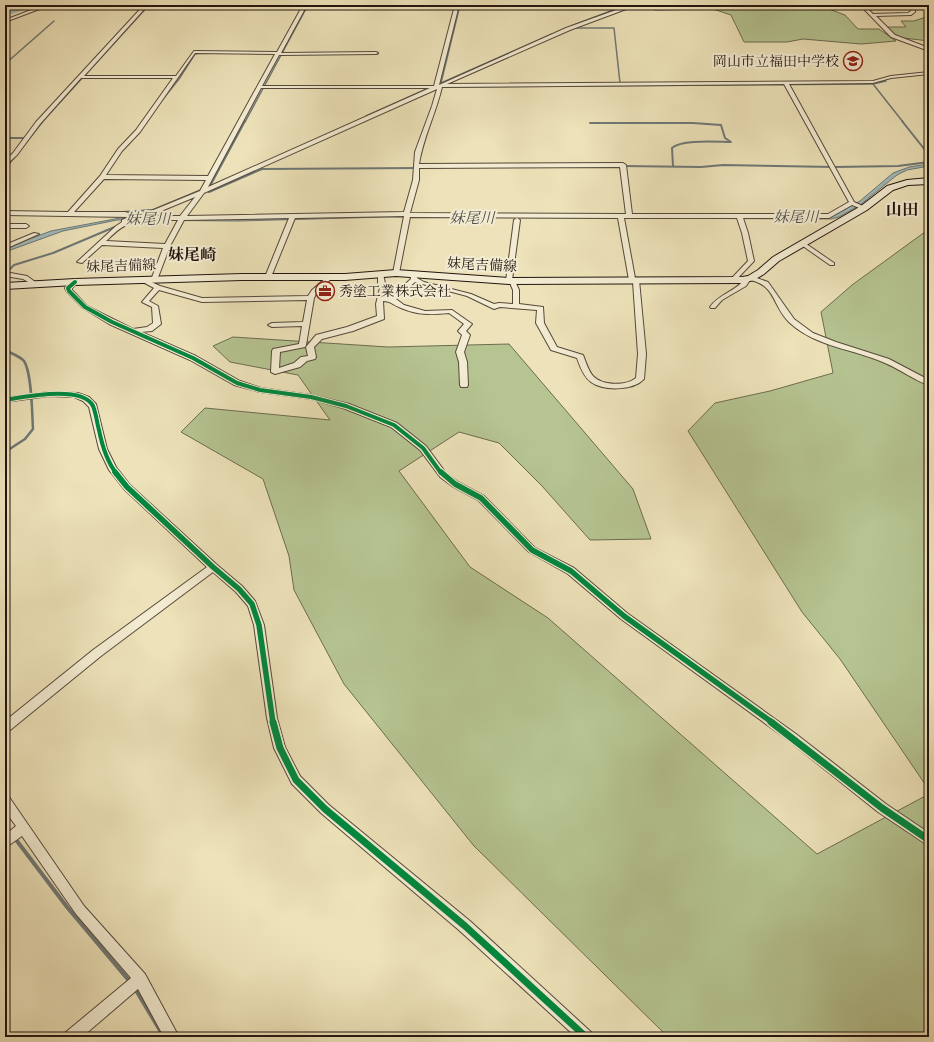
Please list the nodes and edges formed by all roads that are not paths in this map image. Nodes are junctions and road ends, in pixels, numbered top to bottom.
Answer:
1 (48, 5) edge
2 (146, 5) edge
3 (305, 5) edge
4 (457, 5) edge
5 (635, 5) edge
6 (862, 5) edge
7 (912, 5) edge
8 (872, 15) junction
9 (5, 21) edge
10 (929, 50) edge
11 (376, 53) dead end
12 (280, 54) junction
13 (929, 73) edge
14 (83, 77) junction
15 (177, 77) junction
16 (786, 84) junction
17 (438, 86) junction
18 (261, 87) junction
19 (5, 164) edge
20 (416, 167) junction
21 (103, 177) junction
22 (210, 178) junction
23 (929, 182) edge
24 (203, 190) junction
25 (853, 204) junction
26 (863, 207) junction
27 (70, 213) junction
28 (5, 214) edge
29 (407, 216) junction
30 (629, 216) junction
31 (739, 216) junction
32 (622, 217) junction
33 (132, 219) junction
34 (292, 219) junction
35 (181, 220) junction
36 (517, 220) dead end
37 (5, 226) edge
38 (26, 226) dead end
39 (36, 234) dead end
40 (101, 243) junction
41 (802, 243) junction
42 (167, 246) junction
43 (5, 247) edge
44 (80, 262) dead end
45 (832, 264) dead end
46 (396, 273) junction
47 (7, 274) edge
48 (380, 274) junction
49 (414, 276) junction
50 (268, 277) junction
51 (330, 277) junction
52 (749, 278) junction
53 (634, 280) junction
54 (733, 280) junction
55 (75, 282) junction
56 (511, 282) junction
57 (156, 283) junction
58 (34, 284) junction
59 (7, 286) edge
60 (311, 298) junction
61 (380, 299) junction
62 (392, 299) junction
63 (516, 306) junction
64 (714, 307) dead end
65 (305, 324) junction
66 (272, 325) dead end
67 (131, 331) junction
68 (929, 383) edge
69 (464, 385) dead end
70 (5, 400) edge
71 (213, 567) junction
72 (5, 728) edge
73 (5, 801) edge
74 (23, 828) junction
75 (929, 840) edge
76 (5, 842) edge
77 (134, 984) junction
78 (71, 1037) edge
79 (172, 1037) edge
80 (586, 1037) edge

1 - 9 street
2 - 14 street
3 - 12 street
4 - 17 street
5 - 17 street
6 - 8 street
7 - 8 street
8 - 10 street
11 - 12 street
12 - 15 street
12 - 18 street
13 - 16 street
14 - 15 street
14 - 19 street
15 - 21 street
16 - 17 street
16 - 25 street
17 - 18 street
17 - 20 street
17 - 24 street
18 - 22 street
20 - 29 street
20 - 30 street
21 - 22 street
21 - 27 street
22 - 24 street
23 - 26 main road
24 - 33 street
24 - 35 street
25 - 26 street
25 - 31 street
26 - 41 main road
27 - 28 street
27 - 33 street
29 - 32 street
29 - 34 street
29 - 46 street
30 - 31 street
30 - 32 street
31 - 54 street
32 - 53 street
33 - 35 street
33 - 35 street
33 - 40 street
34 - 35 street
34 - 50 street
35 - 42 street
36 - 56 street
37 - 38 street
39 - 43 street
40 - 42 street
40 - 44 street
41 - 45 street
41 - 52 main road
42 - 57 street
46 - 48 main road, 妹尾吉備線
46 - 49 main road, 妹尾吉備線
47 - 58 street
48 - 51 main road, 妹尾吉備線
48 - 61 street
49 - 56 main road, 妹尾吉備線
49 - 62 street
49 - 63 street
50 - 51 main road, 妹尾吉備線
50 - 57 main road, 妹尾吉備線
51 - 60 street
52 - 54 main road, 妹尾吉備線
52 - 64 street
52 - 68 street
53 - 54 main road, 妹尾吉備線
53 - 56 main road, 妹尾吉備線
53 - 63 street
55 - 57 main road, 妹尾吉備線
55 - 58 main road, 妹尾吉備線
55 - 67 street
56 - 63 street
57 - 60 street
57 - 67 street
58 - 59 main road, 妹尾吉備線
60 - 65 street
61 - 62 street
61 - 65 street
62 - 69 street
65 - 66 street
67 - 75 street
70 - 71 street
71 - 72 street
71 - 80 street
73 - 74 street
74 - 76 street
74 - 77 street
77 - 78 street
77 - 79 street

